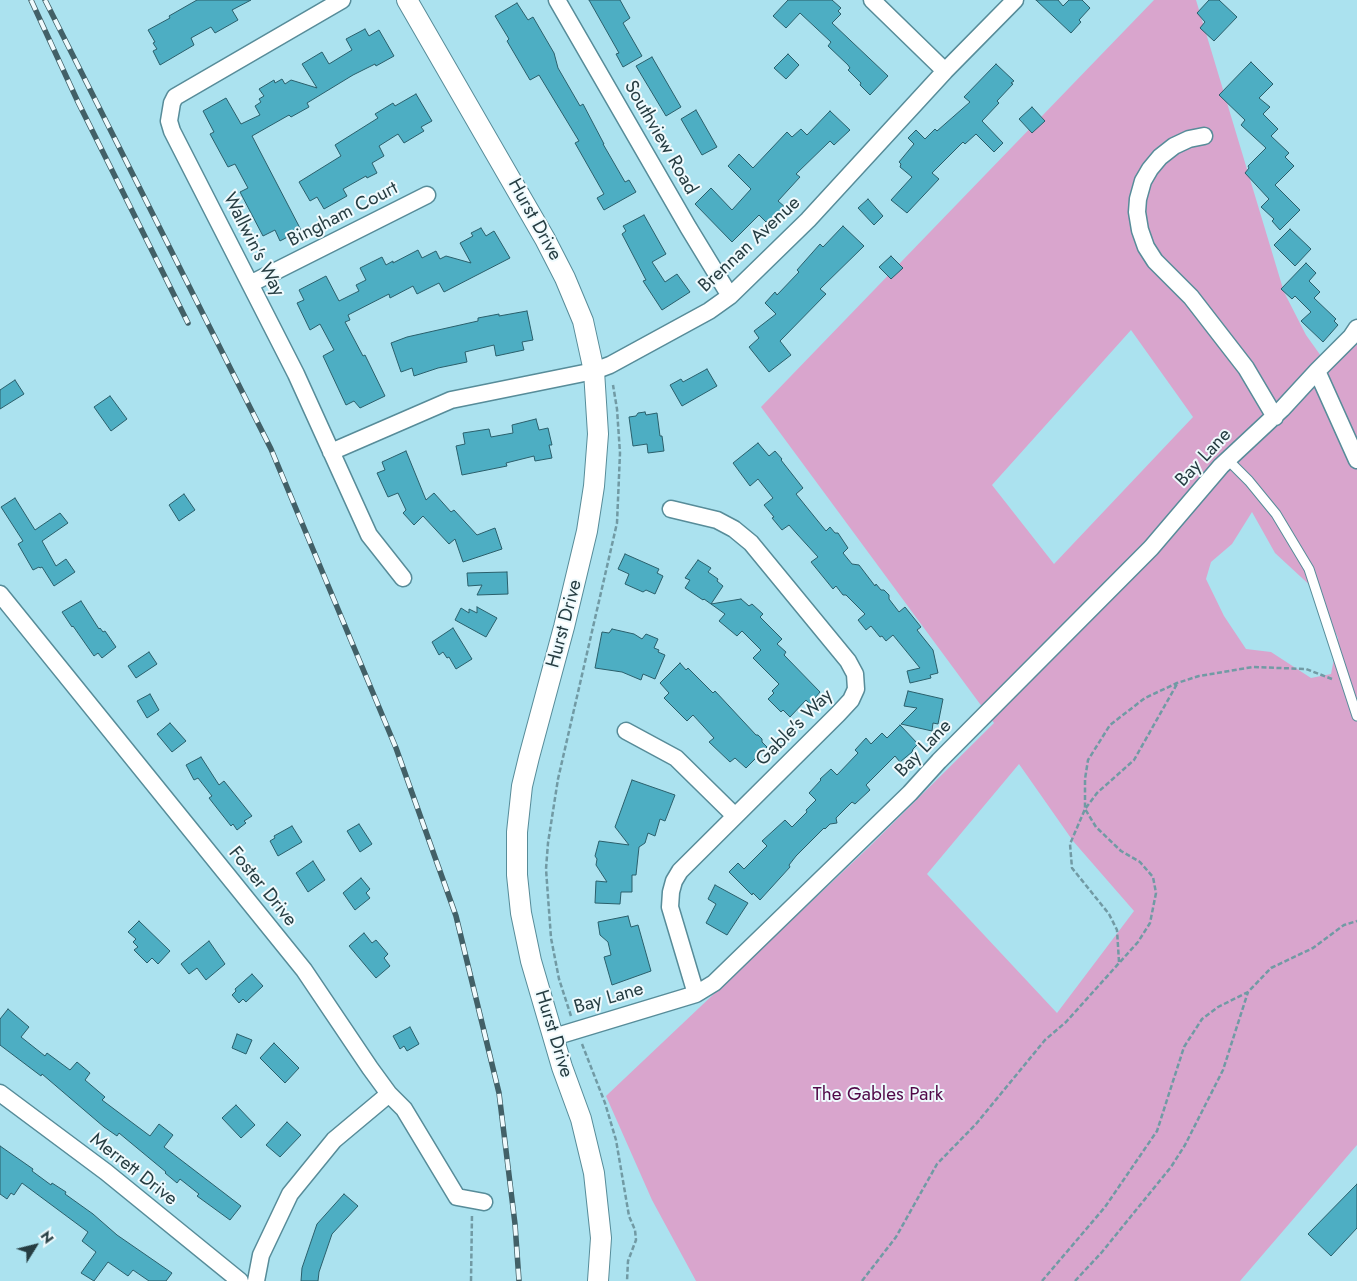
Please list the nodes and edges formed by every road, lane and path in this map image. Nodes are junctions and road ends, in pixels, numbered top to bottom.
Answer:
1 (342, 0) edge
2 (408, 0) edge
3 (557, 0) edge
4 (872, 0) edge
5 (1015, 0) edge
6 (945, 70) junction
7 (1204, 136) dead end
8 (427, 195) dead end
9 (250, 284) junction
10 (730, 296) junction
11 (1357, 328) edge
12 (602, 368) junction
13 (1316, 371) junction
14 (1275, 417) junction
15 (331, 452) junction
16 (1227, 459) junction
17 (1357, 460) edge
18 (671, 509) dead end
19 (403, 578) dead end
20 (0, 594) edge
21 (1177, 683) junction
22 (1347, 685) junction
23 (1357, 716) edge
24 (626, 730) dead end
25 (1085, 809) junction
26 (735, 816) junction
27 (1357, 921) edge
28 (1119, 963) junction
29 (1248, 992) junction
30 (696, 994) junction
31 (574, 1023) dead end
32 (554, 1037) junction
33 (581, 1041) dead end
34 (0, 1093) edge
35 (389, 1094) junction
36 (478, 1201) joint
37 (240, 1281) edge
38 (256, 1281) edge
39 (471, 1281) edge
40 (598, 1281) edge
41 (627, 1281) edge
42 (862, 1281) edge
43 (1042, 1281) edge
44 (1075, 1281) edge

1 - 9 street, Wallwin's Way
2 - 12 street, Hurst Drive
3 - 10 street, Southview Road
4 - 6 street
5 - 6 street, Brennan Avenue
6 - 10 street, Brennan Avenue
7 - 14 street
8 - 9 street, Bingham Court
9 - 15 street, Wallwin's Way
10 - 12 street, Brennan Avenue
11 - 13 street, Bay Lane
12 - 15 street, Brennan Avenue
12 - 31 path
12 - 32 street, Hurst Drive
13 - 14 street, Bay Lane
13 - 17 street
14 - 16 street, Bay Lane
15 - 19 street, Wallwin's Way
16 - 22 lane
16 - 30 street, Bay Lane
18 - 26 street, Gable's Way
20 - 35 street, Foster Drive
21 - 22 path
21 - 25 path
21 - 25 path
22 - 23 lane
24 - 26 street
25 - 28 path
25 - 28 path
26 - 30 street, Gable's Way
27 - 29 path
28 - 42 path
29 - 43 path
29 - 44 path
30 - 32 street, Bay Lane
32 - 40 street, Hurst Drive
33 - 41 path
34 - 37 street, Merrett Drive
35 - 36 street, Foster Drive
35 - 38 street
36 - 39 path

